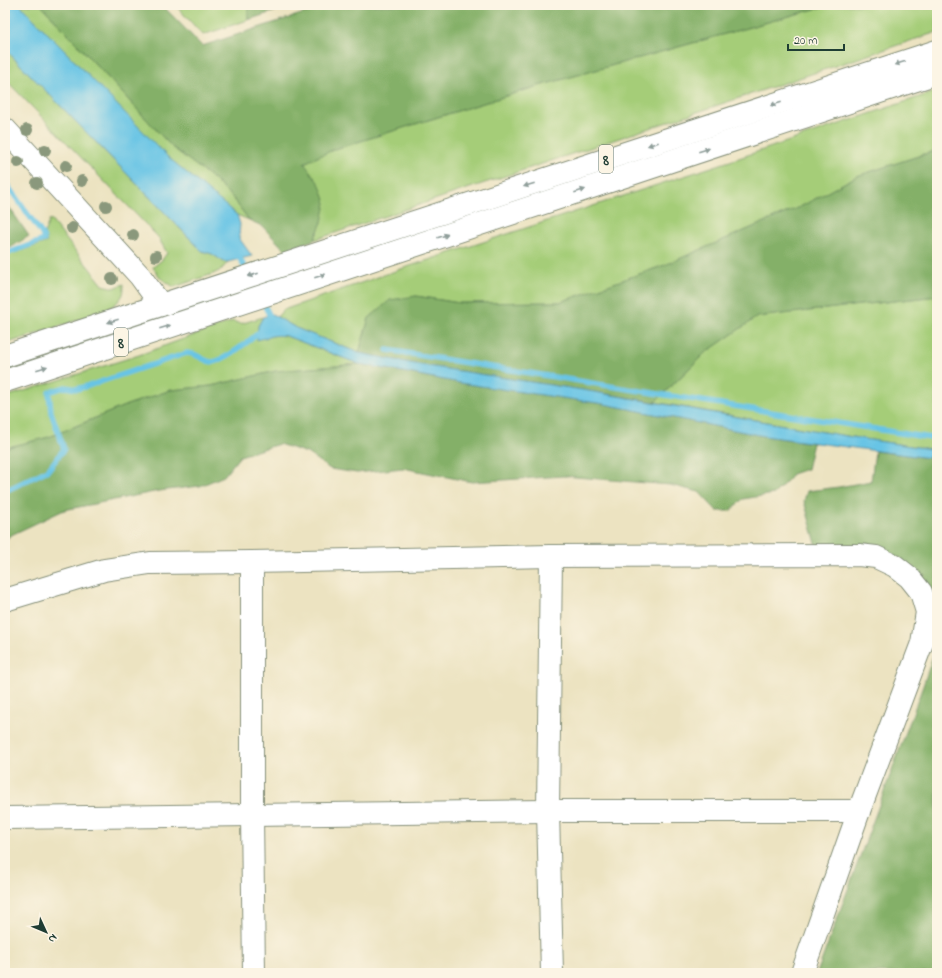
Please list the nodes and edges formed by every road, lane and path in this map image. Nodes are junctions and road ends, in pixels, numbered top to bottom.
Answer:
1 (937, 51) edge
2 (937, 73) edge
3 (5, 129) edge
4 (161, 305) junction
5 (5, 356) edge
6 (5, 381) edge
7 (551, 556) junction
8 (252, 562) junction
9 (5, 600) edge
10 (548, 811) junction
11 (859, 811) junction
12 (252, 815) junction
13 (5, 818) edge
14 (254, 973) edge
15 (552, 973) edge
16 (802, 973) edge

1 -> 4 main road, 8
6 -> 2 main road, 8
3 - 4 main road
4 -> 5 main road, 8
7 - 8 main road
7 - 10 main road
7 - 11 main road
8 - 9 main road
8 - 12 main road
10 - 11 main road
10 - 12 main road
10 - 15 main road
11 - 16 main road
12 - 13 main road
12 - 14 main road

